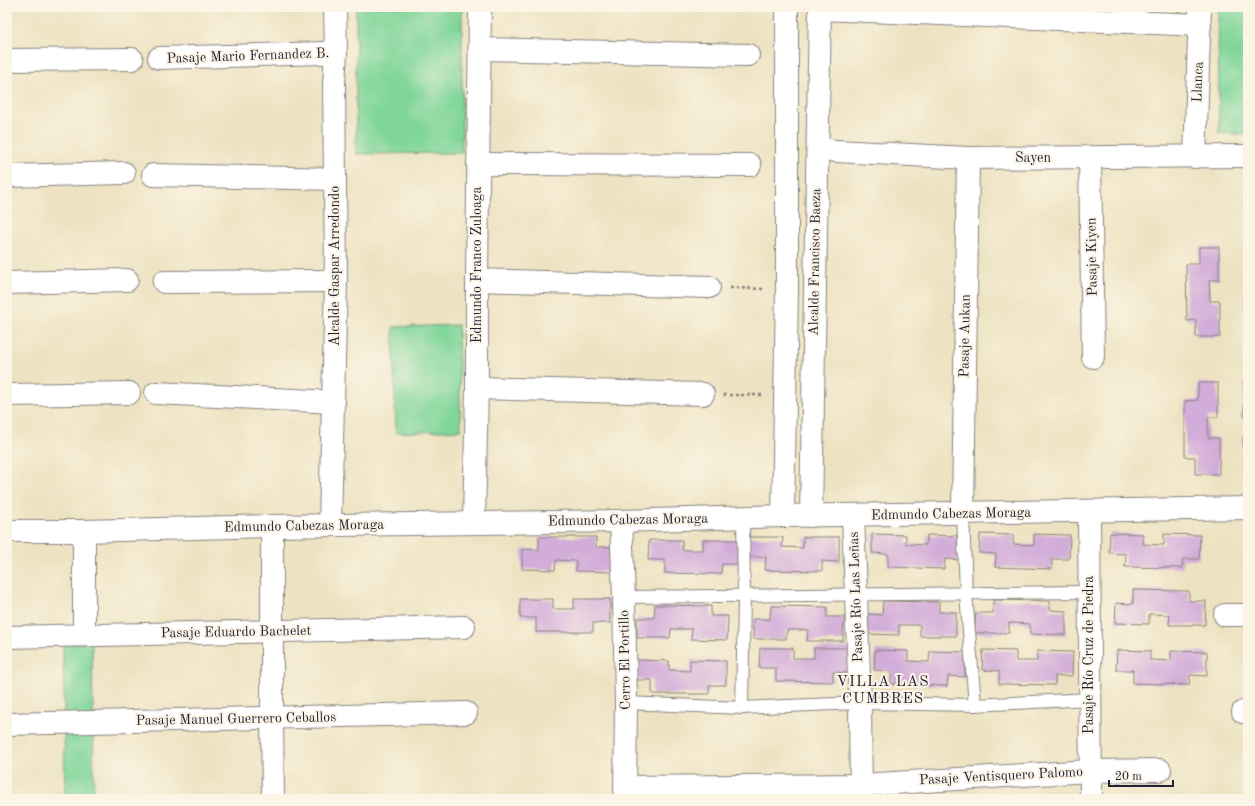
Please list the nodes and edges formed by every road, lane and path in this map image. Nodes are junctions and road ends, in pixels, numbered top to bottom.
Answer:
1 (335, 7) edge
2 (480, 7) edge
3 (787, 7) edge
4 (820, 8) edge
5 (1200, 16) edge
6 (480, 49) junction
7 (336, 53) junction
8 (748, 55) dead end
9 (159, 58) dead end
10 (132, 59) dead end
11 (7, 60) edge
12 (818, 148) junction
13 (1248, 156) edge
14 (1195, 157) junction
15 (968, 158) junction
16 (1090, 158) junction
17 (478, 164) junction
18 (750, 165) dead end
19 (124, 173) dead end
20 (153, 175) dead end
21 (7, 176) edge
22 (335, 179) junction
23 (127, 280) dead end
24 (477, 280) junction
25 (336, 281) junction
26 (164, 282) dead end
27 (7, 283) edge
28 (709, 287) joint
29 (787, 290) junction
30 (1093, 357) dead end
31 (477, 388) junction
32 (129, 393) dead end
33 (156, 393) dead end
34 (703, 394) joint
35 (7, 395) edge
36 (784, 396) junction
37 (334, 402) junction
38 (1248, 508) edge
39 (1089, 511) junction
40 (962, 513) junction
41 (853, 515) junction
42 (783, 516) junction
43 (811, 516) junction
44 (743, 518) junction
45 (621, 520) junction
46 (474, 522) junction
47 (330, 525) junction
48 (272, 526) junction
49 (7, 531) edge
50 (84, 532) junction
51 (1089, 592) junction
52 (966, 594) junction
53 (855, 595) junction
54 (624, 596) junction
55 (744, 596) junction
56 (1225, 615) dead end
57 (1248, 615) edge
58 (464, 627) dead end
59 (272, 631) junction
60 (84, 635) junction
61 (7, 637) edge
62 (1090, 699) junction
63 (626, 703) junction
64 (860, 703) junction
65 (975, 705) junction
66 (742, 708) junction
67 (466, 713) dead end
68 (272, 718) junction
69 (7, 724) edge
70 (1160, 770) dead end
71 (1090, 771) junction
72 (861, 792) edge
73 (625, 793) edge
74 (273, 799) edge
75 (1090, 799) edge

1 - 7 street, Alcalde Gaspar Arredondo
2 - 6 street, Edmundo Franco Zuloaga
3 - 29 street, Alcalde Francisco Baeza
4 - 5 street
4 - 12 street, Alcalde Francisco Baeza
5 - 14 street, Llanca
6 - 8 street
6 - 17 street, Edmundo Franco Zuloaga
7 - 9 street, Pasaje Mario Fernandez B.
7 - 22 street, Alcalde Gaspar Arredondo
10 - 11 street
12 - 15 street, Sayen
12 - 43 street, Alcalde Francisco Baeza
13 - 14 street, Sayen
14 - 16 street, Sayen
15 - 16 street, Sayen
15 - 40 street, Pasaje Aukan
16 - 30 street, Pasaje Kiyen
17 - 18 street
17 - 24 street, Edmundo Franco Zuloaga
19 - 21 street
20 - 22 street
22 - 25 street, Alcalde Gaspar Arredondo
23 - 27 street
24 - 28 street
24 - 31 street, Edmundo Franco Zuloaga
25 - 26 street
25 - 37 street, Alcalde Gaspar Arredondo
28 - 29 path
29 - 36 street, Alcalde Francisco Baeza
31 - 34 street
31 - 46 street, Edmundo Franco Zuloaga
32 - 35 street
33 - 37 street
34 - 36 path
36 - 42 street, Alcalde Francisco Baeza
37 - 47 street, Alcalde Gaspar Arredondo
38 - 39 street, Edmundo Cabezas Moraga
39 - 40 street, Edmundo Cabezas Moraga
39 - 51 street, Pasaje Río Cruz de Piedra
40 - 41 street, Edmundo Cabezas Moraga
40 - 52 lane
41 - 43 street, Edmundo Cabezas Moraga
41 - 53 street, Pasaje Río Las Leñas
42 - 43 street, Edmundo Cabezas Moraga
42 - 44 street, Edmundo Cabezas Moraga
44 - 45 street, Edmundo Cabezas Moraga
44 - 55 lane
45 - 46 street, Edmundo Cabezas Moraga
45 - 54 street, Cerro El Portillo
46 - 47 street, Edmundo Cabezas Moraga
47 - 48 street, Edmundo Cabezas Moraga
48 - 50 street, Edmundo Cabezas Moraga
48 - 59 street
49 - 50 street, Edmundo Cabezas Moraga
50 - 60 street
51 - 52 lane
51 - 62 street, Pasaje Río Cruz de Piedra
52 - 53 lane
52 - 65 lane
53 - 55 lane
53 - 64 street, Pasaje Río Las Leñas
54 - 55 lane
54 - 63 street, Cerro El Portillo
55 - 66 lane
56 - 57 street
58 - 59 street, Pasaje Eduardo Bachelet
59 - 60 street, Pasaje Eduardo Bachelet
59 - 68 street
60 - 61 street, Pasaje Eduardo Bachelet
62 - 65 lane
62 - 71 street, Pasaje Río Cruz de Piedra
63 - 66 lane
63 - 73 street, Cerro El Portillo
64 - 65 lane
64 - 66 lane
64 - 72 street, Pasaje Río Las Leñas
67 - 68 street, Pasaje Manuel Guerrero Ceballos
68 - 69 street, Pasaje Manuel Guerrero Ceballos
68 - 74 street
70 - 71 street, Pasaje Ventisquero Palomo
71 - 72 street, Pasaje Ventisquero Palomo
71 - 75 street, Pasaje Río Cruz de Piedra
72 - 73 street, Pasaje Ventisquero Palomo

